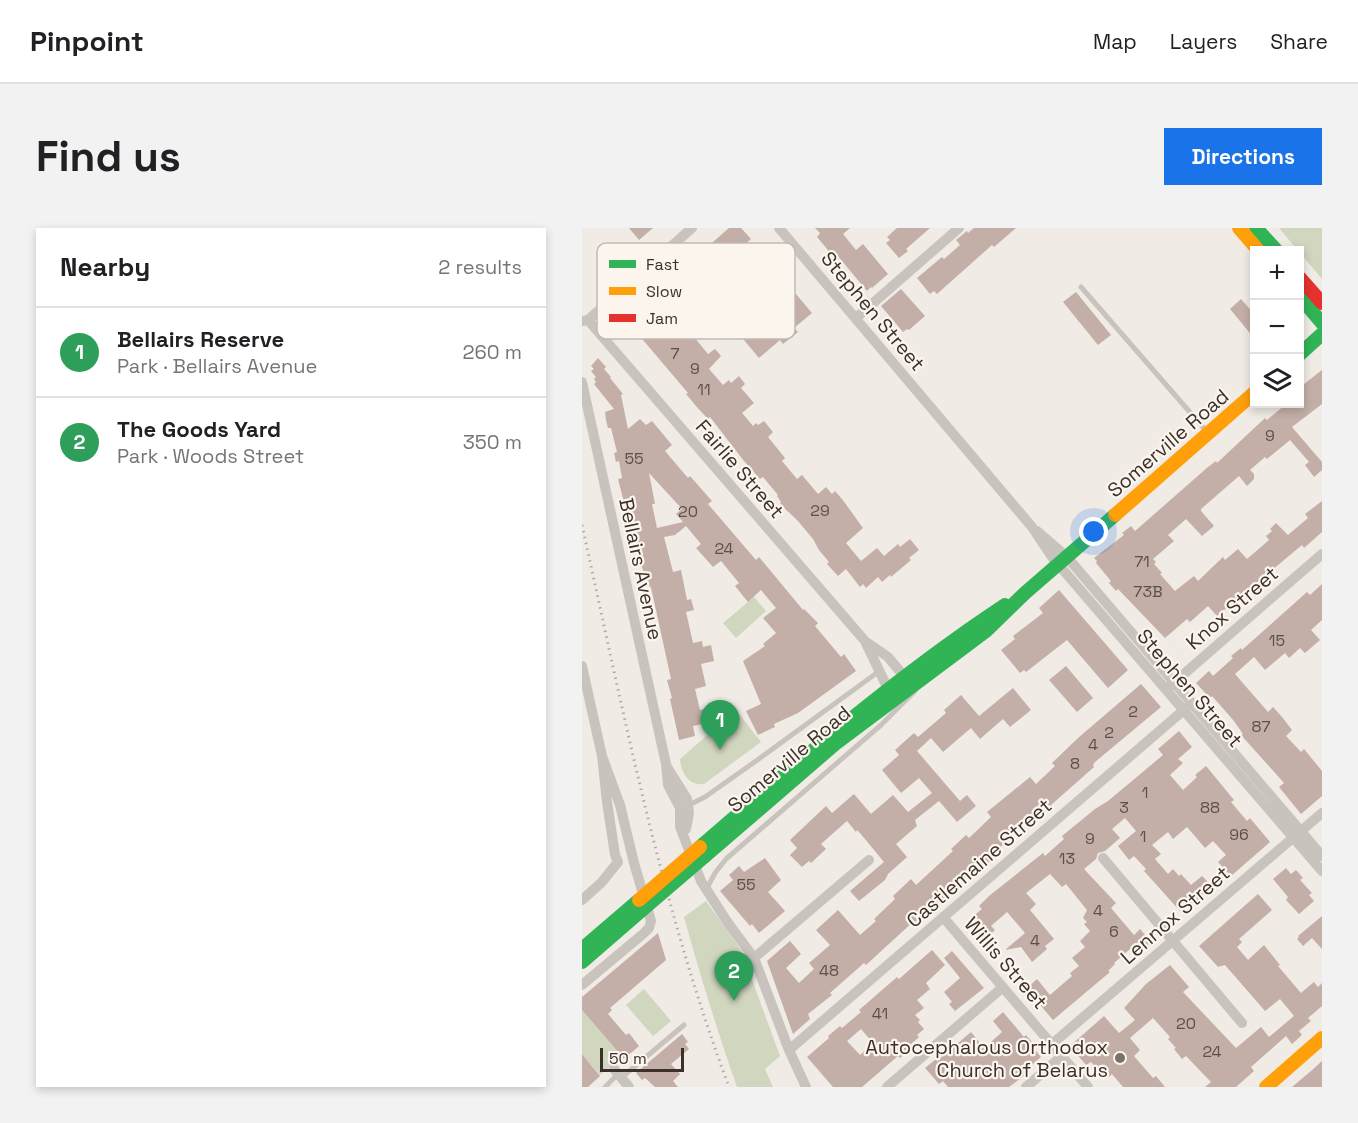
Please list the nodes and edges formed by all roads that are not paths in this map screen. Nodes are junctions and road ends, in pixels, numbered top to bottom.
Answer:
1 (692, 228) edge
2 (779, 228) edge
3 (959, 228) edge
4 (1239, 228) edge
5 (1256, 228) edge
6 (675, 243) edge
7 (792, 243) edge
8 (1255, 246) edge
9 (1272, 246) edge
10 (795, 247) edge
11 (1304, 283) edge
12 (1081, 287) dead end
13 (1322, 303) edge
14 (1304, 306) edge
15 (597, 311) edge
16 (856, 318) junction
17 (585, 321) edge
18 (1322, 323) edge
19 (1322, 334) edge
20 (597, 335) edge
21 (601, 339) edge
22 (1304, 350) edge
23 (582, 382) edge
24 (1250, 397) edge
25 (1209, 434) junction
26 (1322, 554) edge
27 (1063, 560) junction
28 (1025, 593) junction
29 (865, 641) junction
30 (891, 661) junction
31 (942, 665) junction
32 (582, 666) edge
33 (878, 672) junction
34 (903, 675) junction
35 (1170, 686) junction
36 (887, 687) junction
37 (903, 693) junction
38 (1188, 706) junction
39 (892, 715) junction
40 (602, 756) junction
41 (684, 806) junction
42 (1322, 813) edge
43 (1297, 834) junction
44 (697, 849) junction
45 (1322, 856) edge
46 (1103, 858) dead end
47 (869, 860) dead end
48 (618, 862) junction
49 (634, 863) junction
50 (1322, 871) edge
51 (706, 890) junction
52 (582, 900) edge
53 (641, 905) junction
54 (944, 917) junction
55 (1173, 942) junction
56 (582, 949) edge
57 (754, 958) junction
58 (582, 962) edge
59 (582, 986) edge
60 (1003, 987) junction
61 (1242, 1023) dead end
62 (684, 1025) dead end
63 (1322, 1038) edge
64 (1052, 1044) junction
65 (789, 1050) junction
66 (1062, 1056) junction
67 (618, 1074) junction
68 (604, 1087) edge
69 (629, 1087) edge
70 (806, 1087) edge
71 (887, 1087) edge
72 (1026, 1087) edge
73 (1088, 1087) edge
74 (1266, 1087) edge

1 - 6 street
2 - 7 street, Stephen Street
3 - 16 street
4 - 8 main road
5 - 9 main road
10 - 16 street, Stephen Street
11 - 13 main road
12 - 25 lane
14 - 18 main road
15 - 17 street
16 - 27 street, Stephen Street
17 - 20 street, Fairlie Street
19 - 22 main road
21 - 29 street, Fairlie Street
23 - 41 street, Bellairs Avenue
24 - 25 main road, Somerville Road
25 - 27 main road, Somerville Road
26 - 35 street, Knox Street
27 - 28 main road, Somerville Road
27 - 35 street, Stephen Street
28 - 31 main road, Somerville Road
28 - 34 main road, Somerville Road
29 - 30 street, Fairlie Street
29 - 33 street, Fairlie Street
30 - 33 street
30 - 34 street, Fairlie Street
31 - 37 main road, Somerville Road
31 - 39 lane
32 - 40 street
33 - 36 street, Fairlie Street
33 - 41 lane
34 - 36 main road, Somerville Road
34 - 37 main road
35 - 38 street, Stephen Street
36 - 37 main road
36 - 44 main road, Somerville Road
37 - 39 lane
37 - 44 main road, Somerville Road
38 - 43 street, Stephen Street
38 - 54 street, Castlemaine Street
39 - 51 lane
40 - 48 street
40 - 49 street
41 - 44 street, Bellairs Avenue
42 - 43 street, Lennox Street
43 - 45 street, Stephen Street
43 - 50 street, Stephen Street
43 - 55 street, Lennox Street
44 - 51 street, Bellairs Avenue
44 - 53 main road, Somerville Road, bridge
46 - 55 street
47 - 57 street
48 - 49 street
48 - 52 street
49 - 59 street
51 - 57 street, Bellairs Avenue
53 - 56 main road, Somerville Road
53 - 58 main road, Somerville Road
54 - 60 street, Willis Street
54 - 65 street, Castlemaine Street
55 - 61 street
55 - 64 street, Lennox Street
57 - 65 street, Bellairs Avenue
60 - 64 street, Willis Street
60 - 71 street
62 - 67 lane
63 - 74 main road
64 - 66 street, Willis Street
65 - 70 street, Bellairs Avenue
66 - 72 street
66 - 73 street, Willis Street
67 - 68 lane
67 - 69 street

